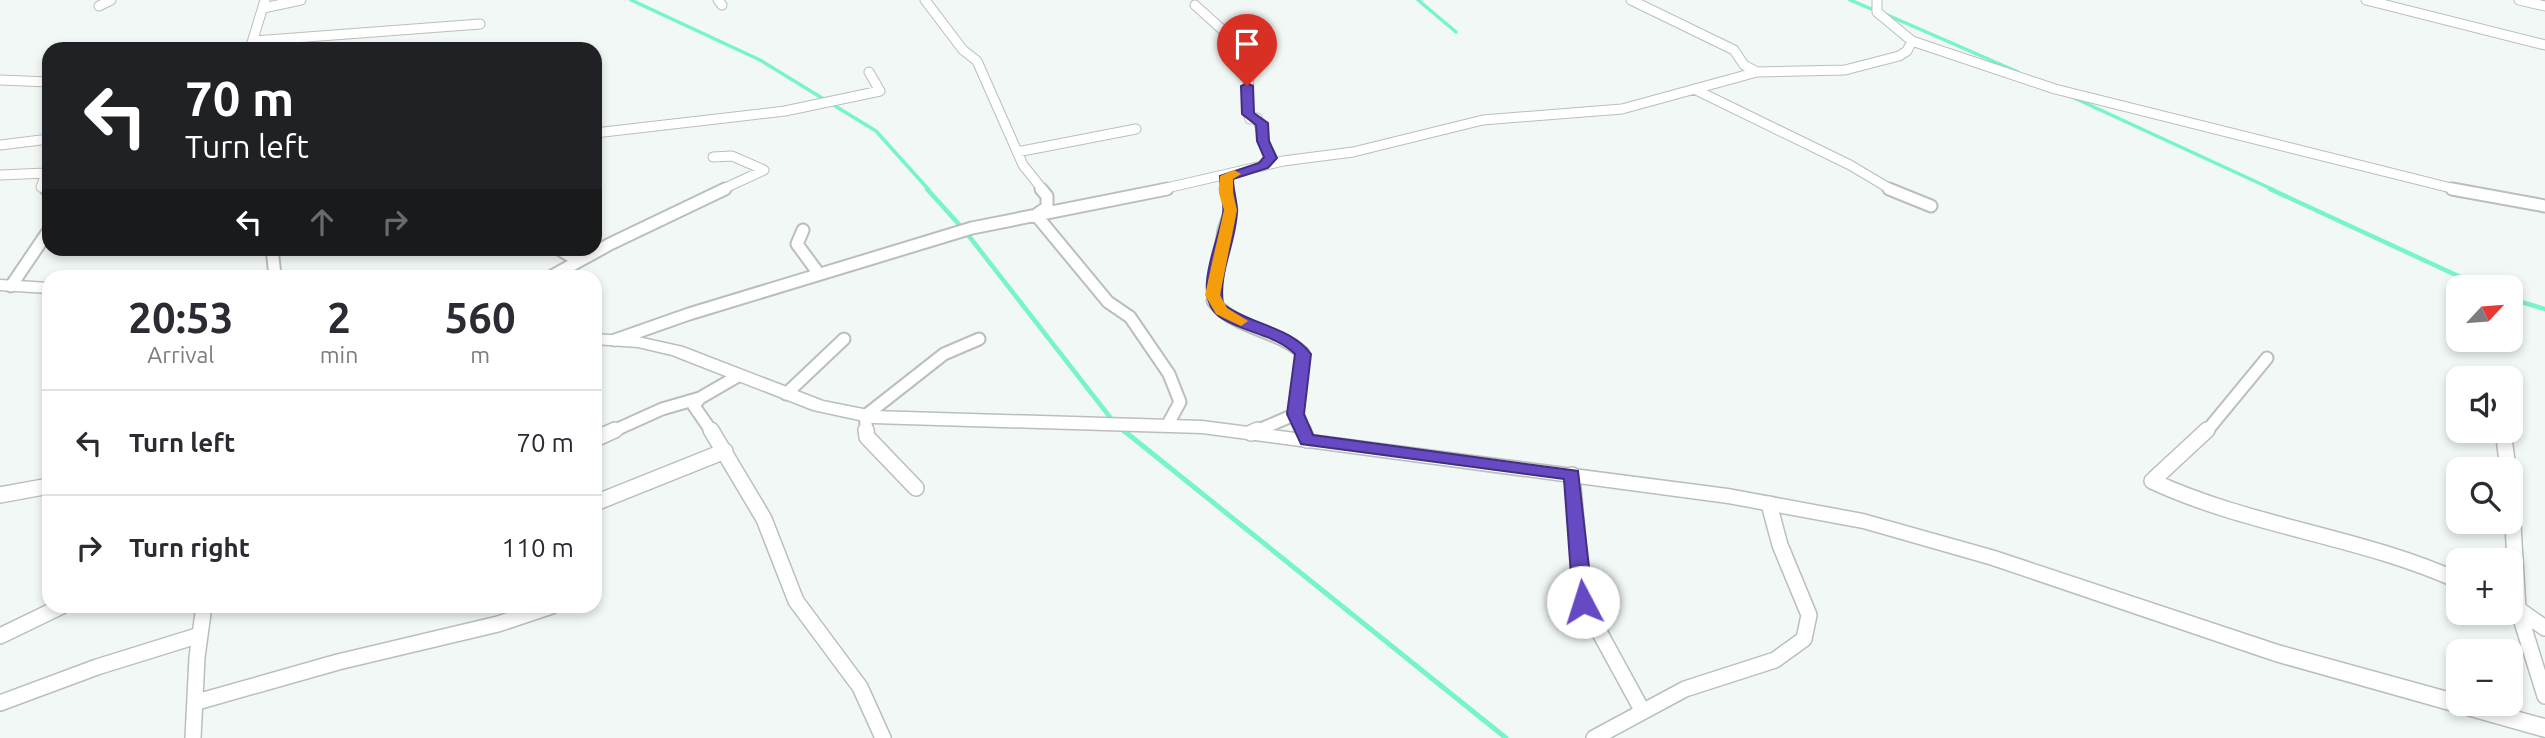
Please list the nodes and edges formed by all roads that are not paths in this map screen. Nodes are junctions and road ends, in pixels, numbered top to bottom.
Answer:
1 (111, 0) edge
2 (301, 0) edge
3 (925, 0) edge
4 (1630, 0) edge
5 (1877, 0) edge
6 (2366, 0) edge
7 (2519, 0) edge
8 (264, 4) edge
9 (1195, 5) dead end
10 (99, 6) dead end
11 (2545, 6) edge
12 (480, 24) dead end
13 (1912, 41) junction
14 (252, 42) edge
15 (284, 42) edge
16 (2545, 45) edge
17 (869, 72) dead end
18 (1757, 72) junction
19 (0, 80) edge
20 (42, 82) edge
21 (1694, 89) junction
22 (1136, 129) dead end
23 (602, 132) edge
24 (42, 140) edge
25 (0, 145) edge
26 (1017, 152) junction
27 (713, 157) dead end
28 (1263, 166) junction
29 (42, 171) edge
30 (0, 175) edge
31 (1227, 176) junction
32 (1931, 206) dead end
33 (2545, 206) edge
34 (1036, 215) junction
35 (803, 230) dead end
36 (42, 240) edge
37 (602, 250) edge
38 (571, 256) edge
39 (589, 256) edge
40 (579, 261) junction
41 (563, 270) edge
42 (819, 274) junction
43 (6, 285) edge
44 (42, 288) edge
45 (605, 339) edge
46 (844, 339) dead end
47 (979, 339) dead end
48 (2267, 358) dead end
49 (738, 376) junction
50 (786, 394) junction
51 (700, 398) junction
52 (1296, 414) junction
53 (865, 416) junction
54 (1168, 424) junction
55 (1251, 433) junction
56 (602, 436) edge
57 (1307, 440) junction
58 (725, 451) junction
59 (1572, 475) junction
60 (42, 487) edge
61 (916, 488) dead end
62 (0, 495) edge
63 (602, 500) edge
64 (1769, 504) junction
65 (2446, 576) edge
66 (48, 613) edge
67 (203, 613) edge
68 (531, 613) edge
69 (2523, 613) edge
70 (2521, 625) edge
71 (2545, 628) edge
72 (200, 635) junction
73 (0, 636) edge
74 (2545, 696) edge
75 (197, 702) junction
76 (0, 703) edge
77 (1642, 710) junction
78 (2545, 728) edge
79 (193, 738) edge
80 (883, 738) edge
81 (1594, 738) edge

1 - 10 street
2 - 8 street
3 - 26 street
4 - 18 street
5 - 13 street
6 - 16 street
7 - 11 street
8 - 14 street
9 - 28 street
12 - 15 street
13 - 18 street
13 - 33 street
17 - 23 street
18 - 21 street
19 - 20 street
21 - 28 street
21 - 32 street
22 - 26 street
24 - 25 street
26 - 34 street
27 - 37 street
28 - 31 street
29 - 30 street
31 - 34 street
31 - 52 street
34 - 42 street
34 - 54 street
35 - 42 street
36 - 43 street
38 - 40 street
39 - 40 street
40 - 41 street
42 - 45 street
43 - 44 main road
45 - 49 main road
46 - 50 street
47 - 53 street
48 - 65 street
49 - 50 main road
49 - 51 street
50 - 53 main road
51 - 56 street
51 - 58 street
52 - 55 street
52 - 57 street
53 - 54 main road
53 - 61 street
54 - 55 main road
55 - 57 main road
57 - 59 main road
58 - 63 street
58 - 80 street
59 - 64 main road
59 - 77 street
60 - 62 street
64 - 77 street
64 - 78 main road
66 - 73 street
67 - 72 street
68 - 75 street
69 - 71 street
70 - 74 street
72 - 75 street
72 - 76 street
75 - 79 street
77 - 81 street

